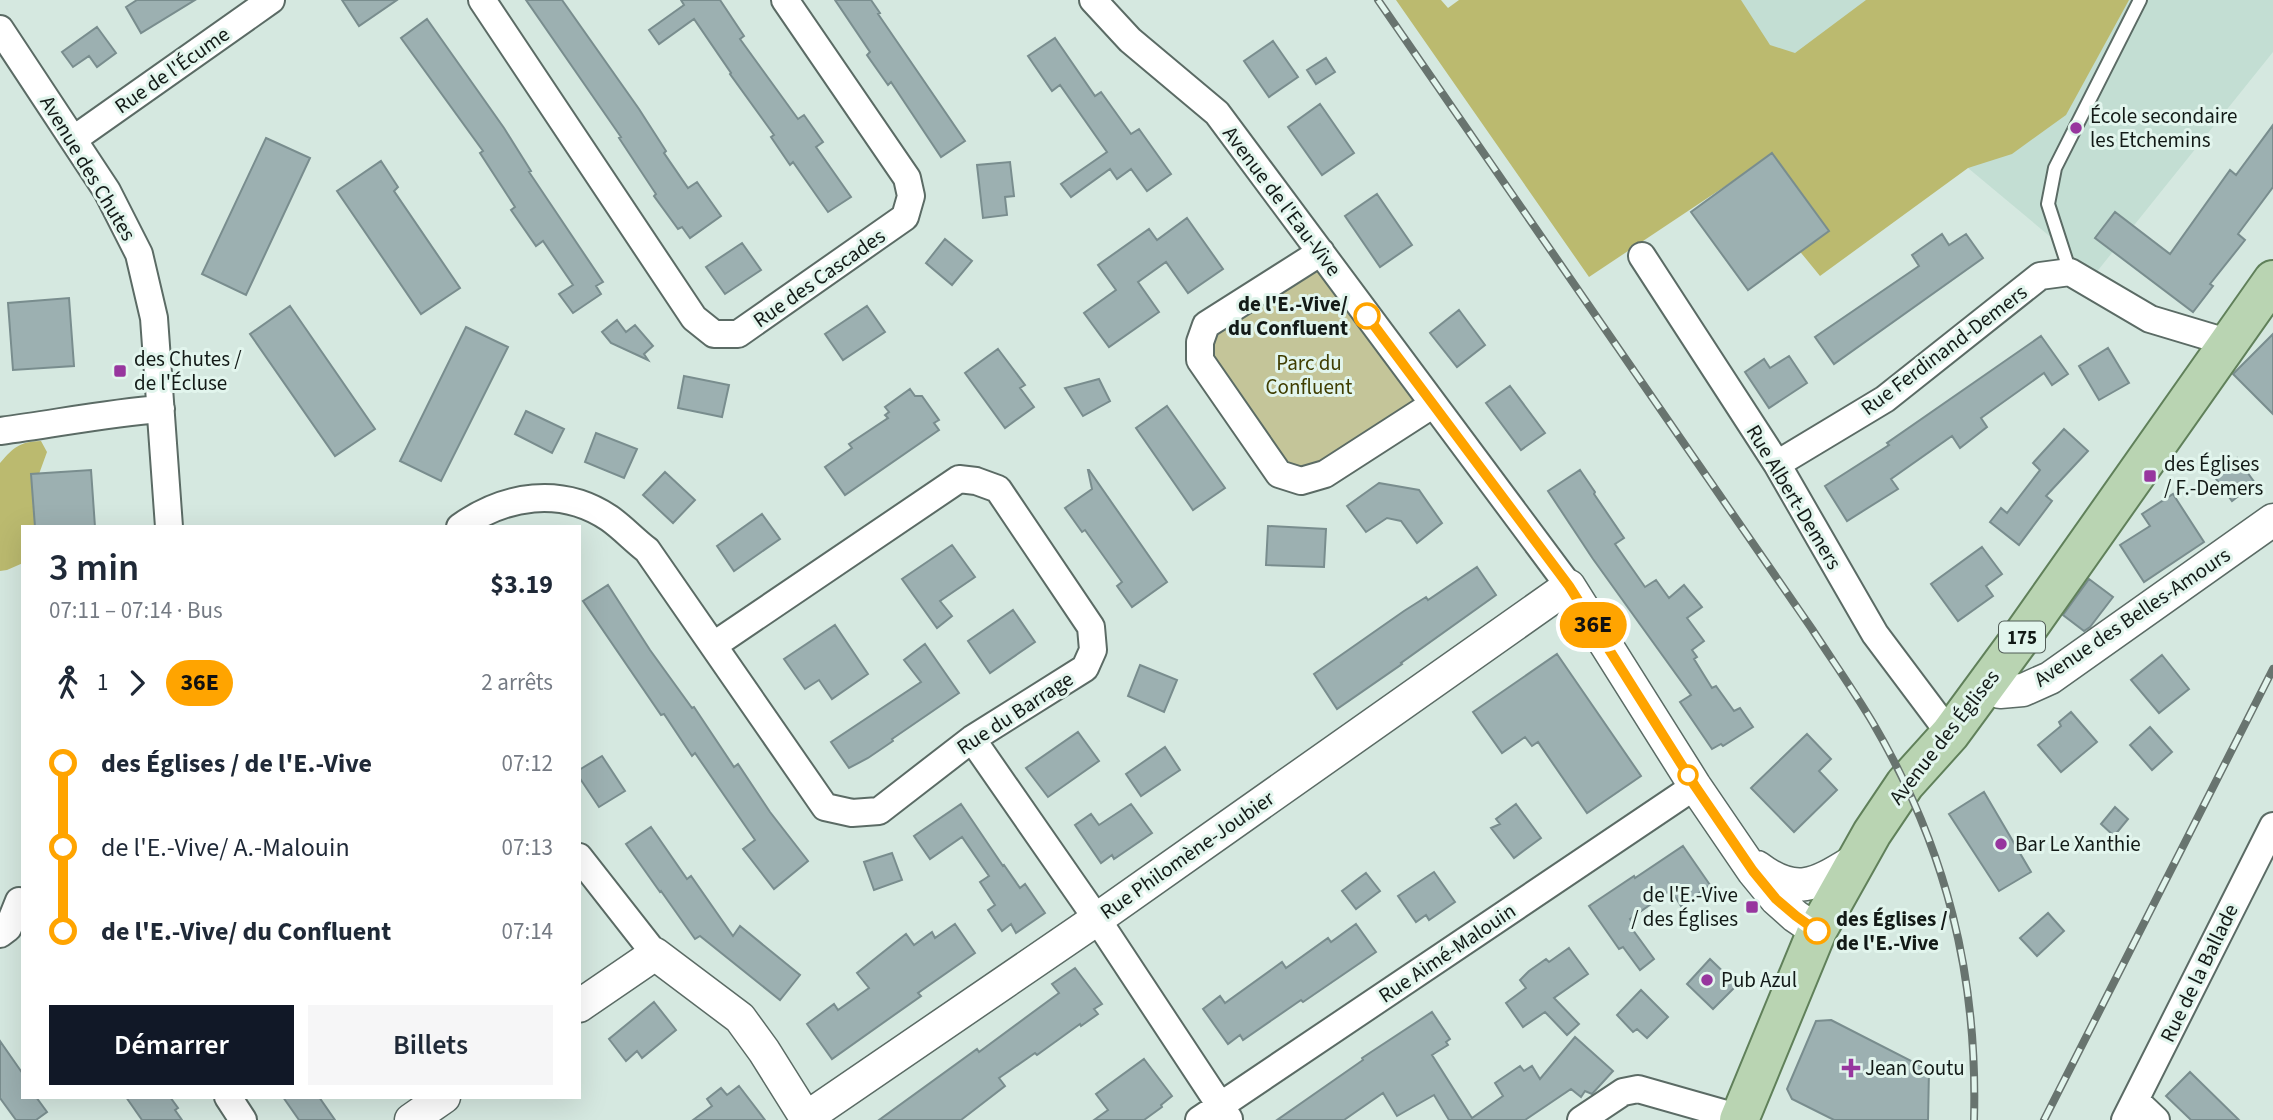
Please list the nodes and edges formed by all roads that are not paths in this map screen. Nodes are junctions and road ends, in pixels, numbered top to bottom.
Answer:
1 (271, 0) edge
2 (482, 0) edge
3 (785, 0) edge
4 (1093, 0) edge
5 (2140, 0) edge
6 (0, 29) edge
7 (74, 139) junction
8 (1321, 252) junction
9 (1642, 256) dead end
10 (2070, 272) junction
11 (2273, 280) edge
12 (2230, 343) junction
13 (1432, 405) junction
14 (161, 409) junction
15 (0, 431) edge
16 (1777, 464) junction
17 (2273, 520) edge
18 (169, 525) edge
19 (463, 525) edge
20 (1569, 586) junction
21 (714, 645) junction
22 (1986, 684) junction
23 (1950, 734) junction
24 (972, 740) junction
25 (1695, 786) junction
26 (2273, 826) edge
27 (1740, 851) junction
28 (1859, 858) junction
29 (581, 860) edge
30 (14, 901) edge
31 (1097, 919) junction
32 (1817, 931) junction
33 (0, 934) edge
34 (655, 954) junction
35 (581, 1005) edge
36 (229, 1099) edge
37 (441, 1099) edge
38 (2130, 1110) edge
39 (1216, 1115) edge
40 (805, 1119) edge
41 (1739, 1119) edge
42 (243, 1120) edge
43 (411, 1120) edge
44 (1581, 1120) edge
45 (2155, 1120) edge

1 - 7 street, Rue de l'Écume
2 - 3 street, Rue des Cascades
4 - 8 street, Avenue de l'Eau-Vive
5 - 10 lane
6 - 7 street, Avenue des Chutes
7 - 14 street, Avenue des Chutes
8 - 13 street, Avenue de l'Eau-Vive
8 - 13 street
9 - 16 street, Rue Albert-Demers
10 - 12 street
10 - 16 street, Rue Ferdinand-Demers
11 - 12 main road, Avenue des Églises / 175
12 - 22 main road, Avenue des Églises / 175
13 - 20 street, Avenue de l'Eau-Vive
14 - 15 street
14 - 18 street, Avenue des Chutes
16 - 23 street, Rue Albert-Demers
17 - 22 street, Avenue des Belles-Amours
19 - 21 street, Rue du Barrage
20 - 25 street, Avenue de l'Eau-Vive
20 - 31 street, Rue Philomène-Joubier
21 - 24 street, Rue du Barrage
21 - 24 street, Rue du Barrage
22 - 23 main road, Avenue des Églises / 175
23 - 28 main road, Avenue des Églises / 175
24 - 31 street
25 - 27 street, Avenue de l'Eau-Vive
25 - 39 street, Rue Aimé-Malouin
26 - 38 street, Rue de la Ballade
27 - 28 street
27 - 32 street, Avenue de l'Eau-Vive
28 - 32 main road, Avenue des Églises / 175
29 - 34 street
30 - 33 street
31 - 39 street
31 - 40 street, Rue Philomène-Joubier
32 - 41 main road, Avenue des Églises / 175
34 - 35 street
34 - 40 street
36 - 42 street
37 - 43 street
38 - 45 street
41 - 44 street

